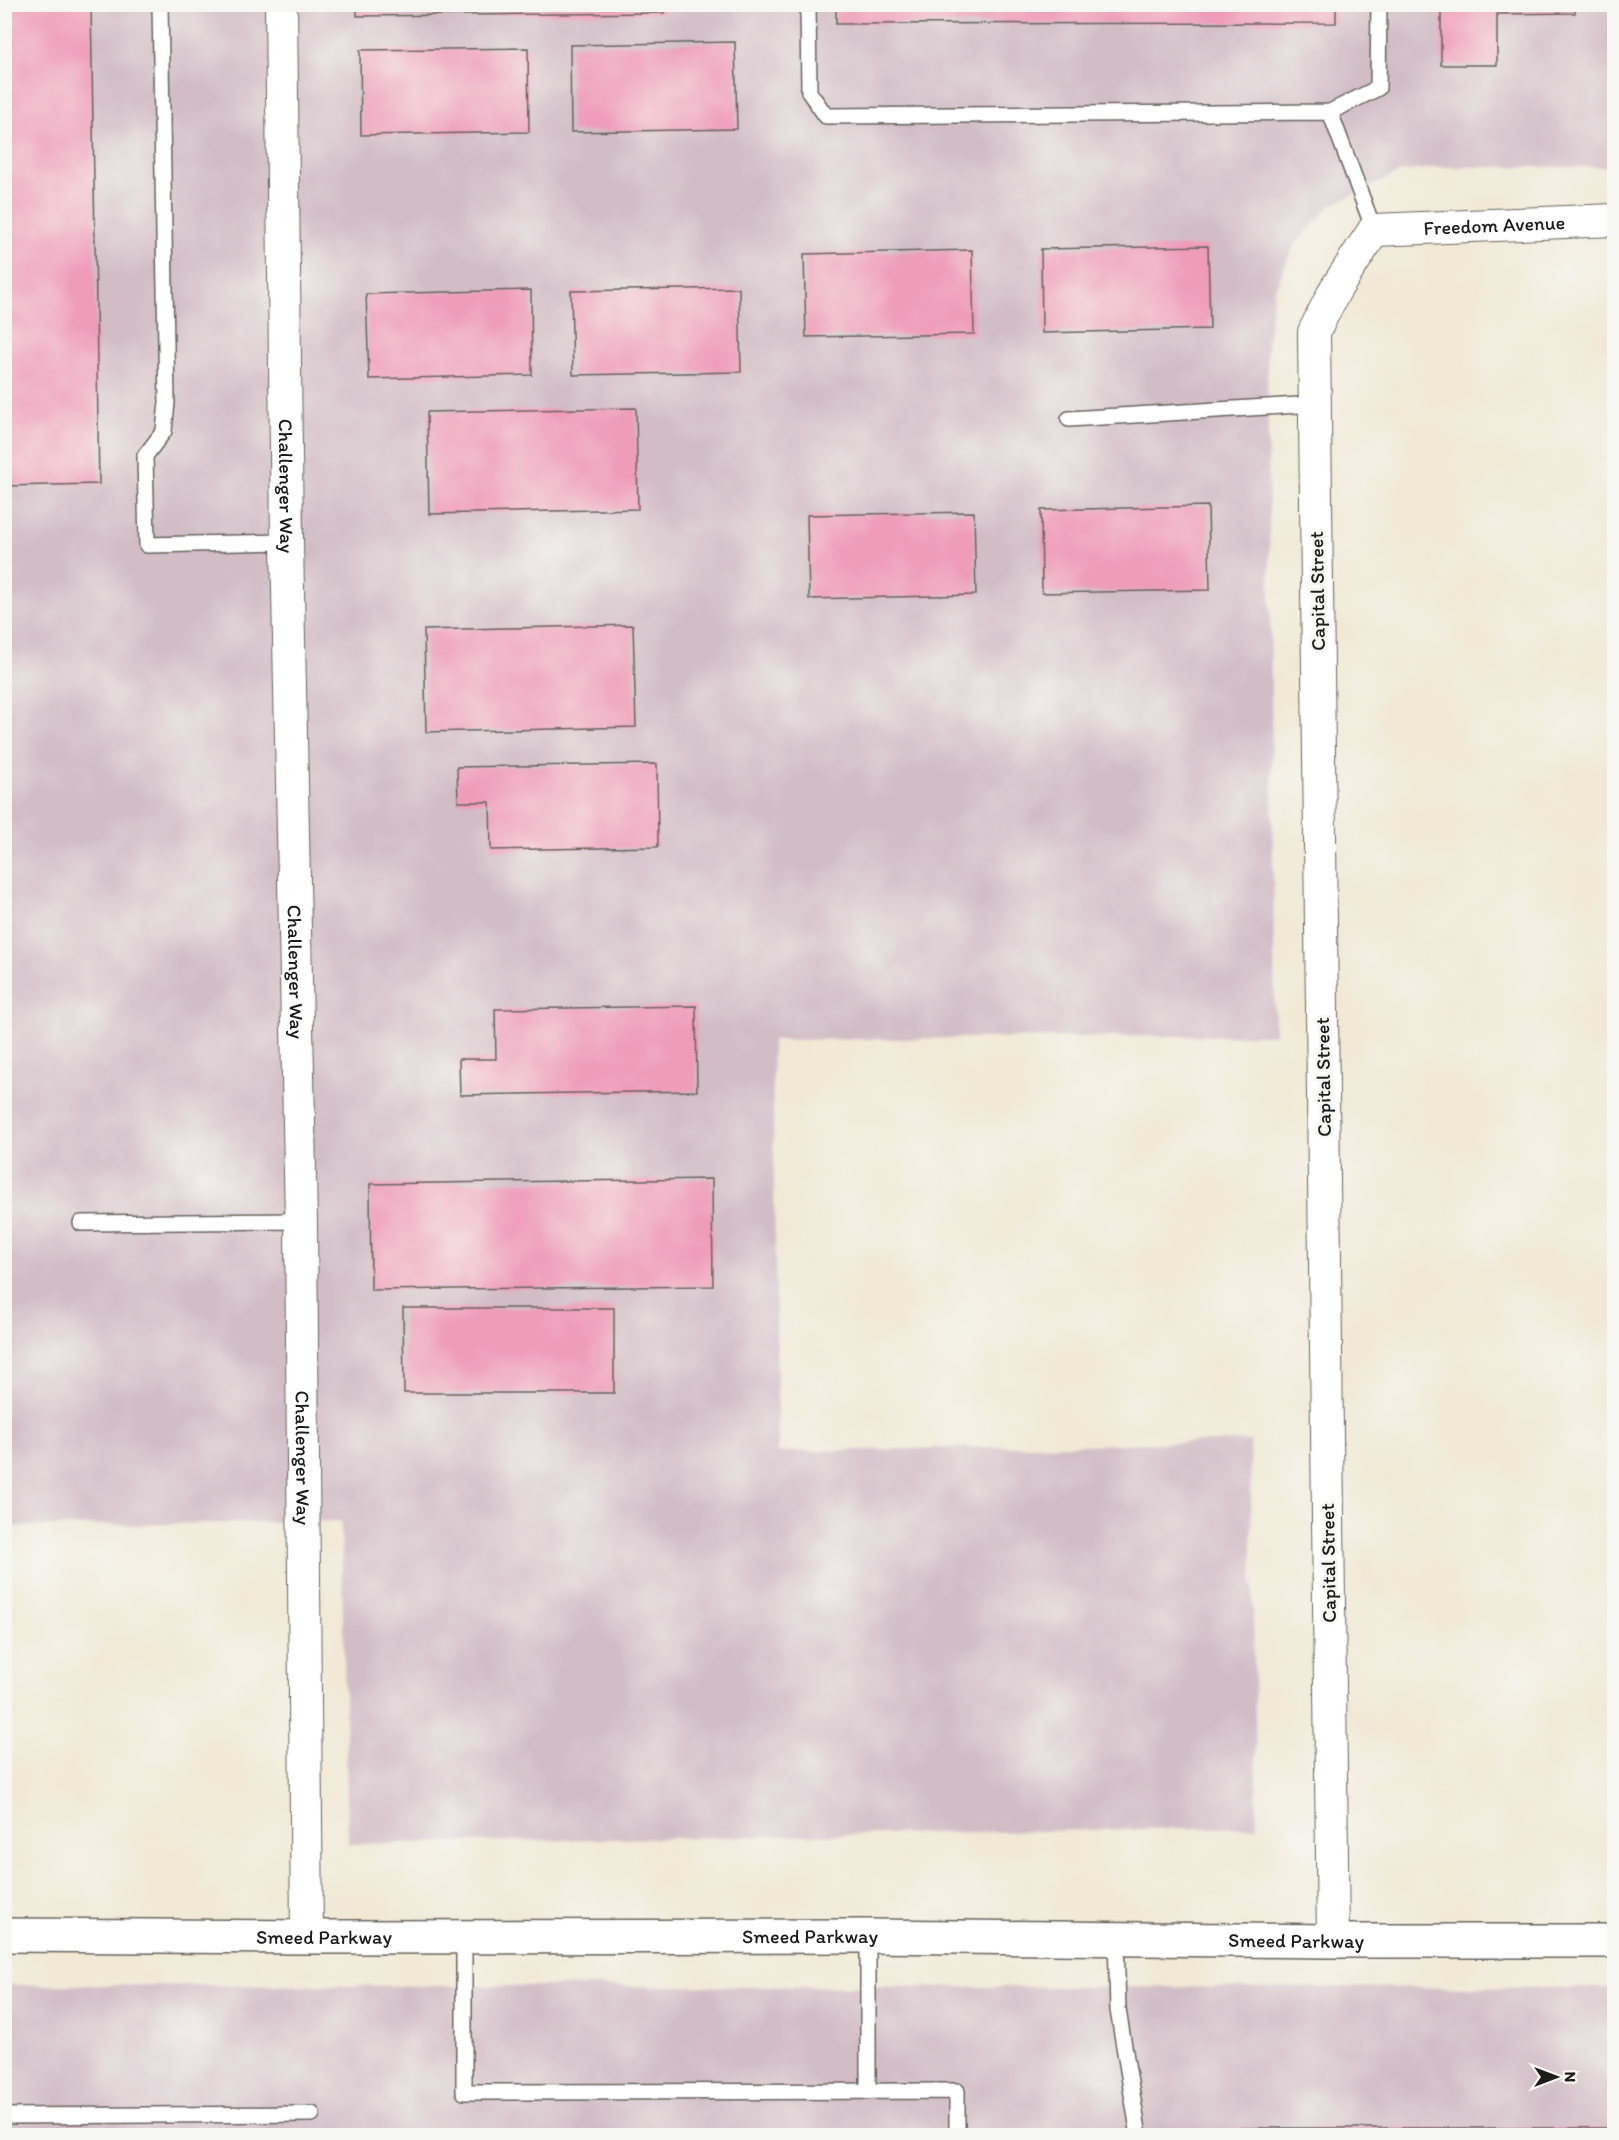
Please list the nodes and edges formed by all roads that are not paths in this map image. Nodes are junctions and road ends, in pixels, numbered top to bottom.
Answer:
1 (160, 4) edge
2 (281, 4) edge
3 (808, 4) edge
4 (1379, 4) edge
5 (1330, 112) junction
6 (1614, 220) edge
7 (1374, 230) junction
8 (1315, 404) junction
9 (1068, 419) dead end
10 (287, 542) junction
11 (301, 1221) junction
12 (81, 1223) dead end
13 (4, 1935) edge
14 (868, 1936) junction
15 (307, 1937) junction
16 (464, 1937) junction
17 (1116, 1938) junction
18 (1333, 1941) junction
19 (1614, 1941) edge
20 (868, 2092) junction
21 (312, 2114) dead end
22 (4, 2116) edge
23 (957, 2136) edge
24 (1139, 2136) edge

1 - 10 lane
2 - 10 street, Challenger Way
3 - 5 lane
4 - 5 lane
5 - 7 lane
6 - 7 street, Freedom Avenue
7 - 8 street, Capital Street
8 - 9 lane
8 - 18 street, Capital Street
10 - 11 street, Challenger Way
11 - 12 lane
11 - 15 street, Challenger Way
13 - 15 street, Smeed Parkway
14 - 16 street, Smeed Parkway
14 - 17 street, Smeed Parkway
14 - 20 lane
15 - 16 street, Smeed Parkway
16 - 20 lane
17 - 18 street, Smeed Parkway
17 - 24 lane
18 - 19 street, Smeed Parkway
20 - 23 lane
21 - 22 lane

